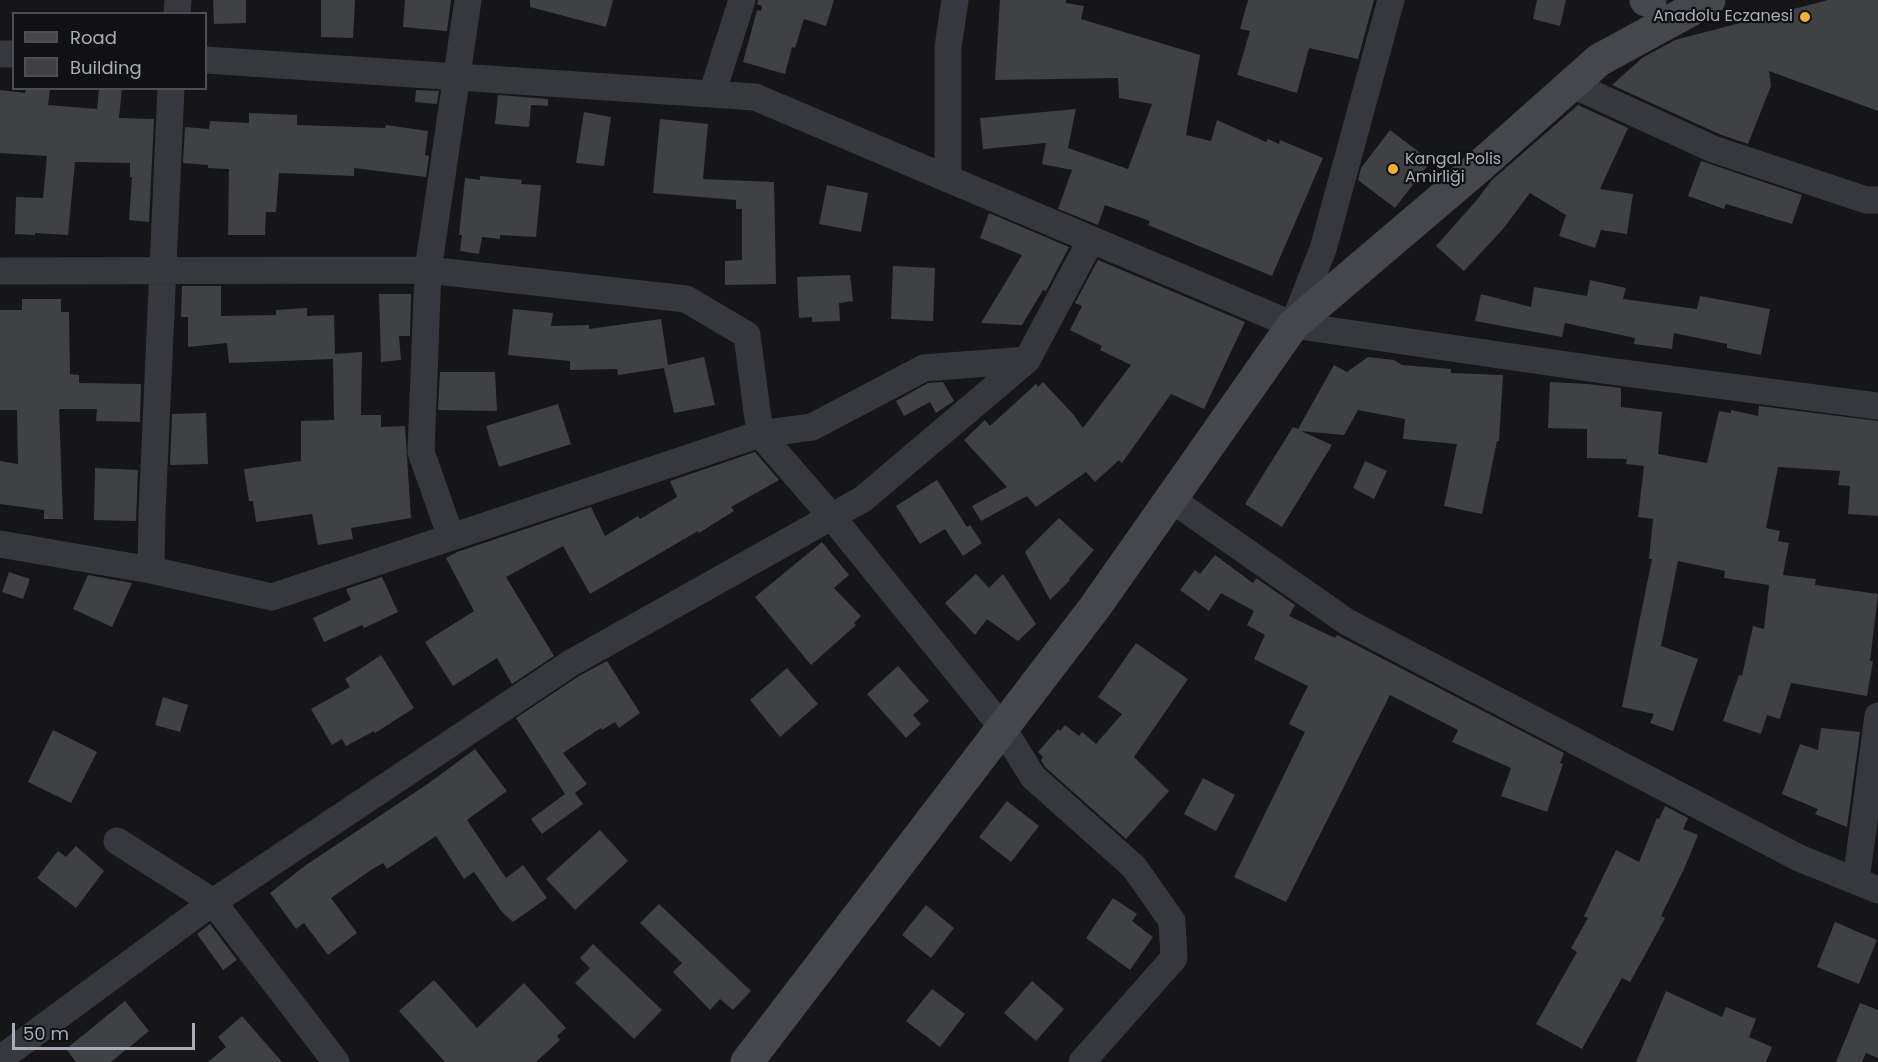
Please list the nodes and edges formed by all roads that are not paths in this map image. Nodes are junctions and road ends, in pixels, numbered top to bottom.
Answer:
1 (468, 0) edge
2 (742, 0) edge
3 (955, 0) edge
4 (1391, 0) edge
5 (1709, 0) edge
6 (207, 60) edge
7 (457, 77) junction
8 (1571, 84) junction
9 (171, 90) edge
10 (712, 94) junction
11 (948, 179) junction
12 (1878, 200) edge
13 (1091, 240) junction
14 (428, 270) junction
15 (0, 271) edge
16 (163, 271) junction
17 (1293, 325) junction
18 (1027, 360) junction
19 (1878, 406) edge
20 (760, 434) junction
21 (1171, 499) junction
22 (832, 517) junction
23 (451, 537) junction
24 (0, 544) edge
25 (151, 570) junction
26 (1878, 716) edge
27 (1002, 727) junction
28 (117, 841) dead end
29 (1867, 886) edge
30 (213, 902) junction
31 (0, 1059) edge
32 (336, 1062) edge
33 (747, 1062) edge
34 (1082, 1062) edge

1 - 7 street
2 - 10 street
3 - 11 street
4 - 17 street
5 - 8 street
6 - 7 street
7 - 10 street
7 - 14 street
8 - 12 street
8 - 17 street
9 - 16 street
10 - 11 street
11 - 13 street
13 - 17 street
13 - 18 street
14 - 16 street
14 - 20 street
14 - 23 street
15 - 16 street
16 - 25 street
17 - 19 street
17 - 21 street
18 - 20 street
18 - 22 street
20 - 22 street
20 - 23 street
21 - 27 street
21 - 29 street
22 - 27 street
22 - 30 street
23 - 25 street
24 - 25 street
26 - 29 street
27 - 33 street
27 - 34 street
28 - 30 street
30 - 31 street
30 - 32 street

